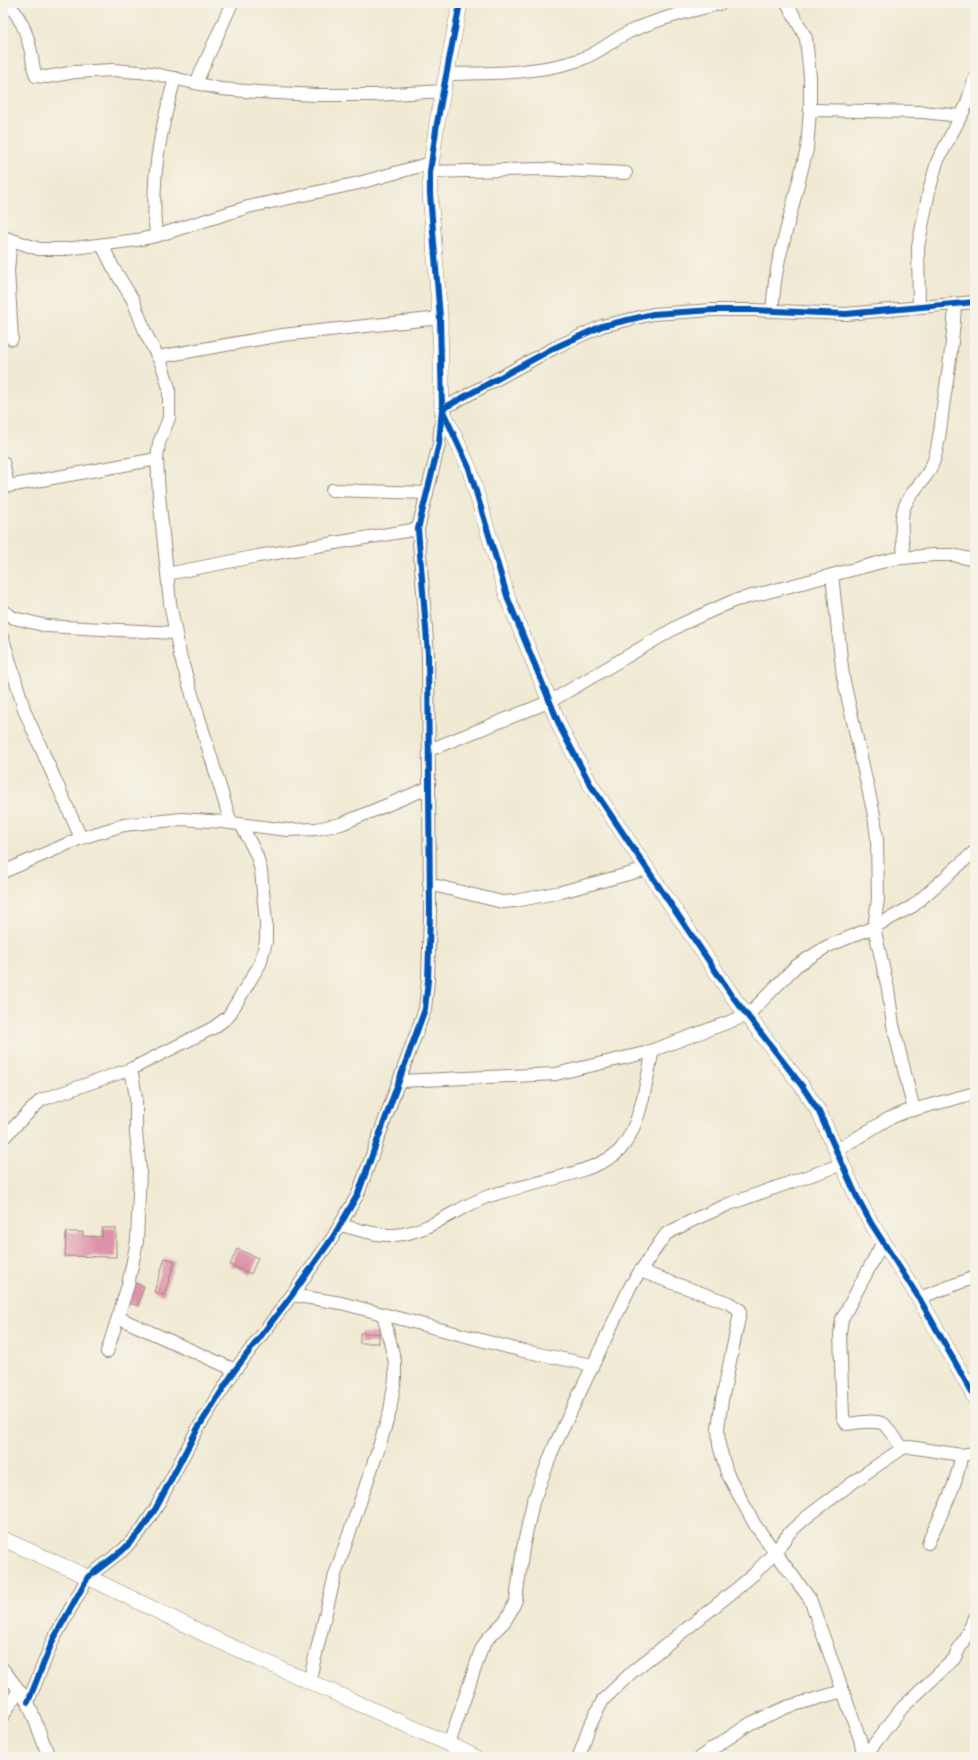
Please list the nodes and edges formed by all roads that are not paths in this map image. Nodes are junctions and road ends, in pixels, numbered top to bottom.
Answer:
1 (8, 3) edge
2 (232, 3) edge
3 (460, 3) edge
4 (722, 3) edge
5 (787, 3) edge
6 (678, 9) edge
7 (446, 74) junction
8 (975, 77) edge
9 (174, 78) junction
10 (196, 83) junction
11 (443, 91) junction
12 (810, 110) junction
13 (960, 116) junction
14 (430, 167) junction
15 (626, 173) dead end
16 (156, 236) junction
17 (7, 239) edge
18 (102, 245) junction
19 (975, 302) edge
20 (954, 303) junction
21 (919, 306) junction
22 (772, 310) junction
23 (440, 318) junction
24 (12, 339) dead end
25 (158, 357) junction
26 (442, 409) junction
27 (157, 459) junction
28 (3, 462) edge
29 (6, 487) edge
30 (332, 490) dead end
31 (427, 493) junction
32 (418, 529) junction
33 (904, 557) junction
34 (975, 560) edge
35 (167, 574) junction
36 (832, 575) junction
37 (3, 611) edge
38 (175, 633) junction
39 (3, 639) edge
40 (551, 701) junction
41 (429, 750) junction
42 (428, 788) junction
43 (237, 824) junction
44 (81, 838) junction
45 (975, 850) edge
46 (648, 869) junction
47 (3, 872) edge
48 (429, 884) junction
49 (874, 927) junction
50 (748, 1015) junction
51 (653, 1050) junction
52 (131, 1069) junction
53 (400, 1082) junction
54 (975, 1093) edge
55 (914, 1110) junction
56 (3, 1138) edge
57 (837, 1150) junction
58 (843, 1164) junction
59 (340, 1225) junction
60 (883, 1242) junction
61 (640, 1271) junction
62 (975, 1277) edge
63 (292, 1295) junction
64 (919, 1298) junction
65 (383, 1314) junction
66 (119, 1318) junction
67 (107, 1352) dead end
68 (592, 1365) junction
69 (235, 1370) junction
70 (975, 1398) edge
71 (903, 1448) junction
72 (975, 1453) edge
73 (961, 1455) junction
74 (3, 1539) edge
75 (928, 1543) dead end
76 (775, 1552) junction
77 (88, 1577) junction
78 (975, 1618) edge
79 (3, 1669) edge
80 (309, 1682) junction
81 (18, 1690) junction
82 (843, 1691) junction
83 (28, 1702) junction
84 (3, 1716) edge
85 (449, 1744) junction
86 (49, 1757) edge
87 (475, 1757) edge
88 (579, 1757) edge
89 (700, 1757) edge
90 (864, 1757) edge

1 - 9 street
2 - 10 street
3 - 7 street
4 - 6 street
5 - 12 street
6 - 7 street
7 - 11 street
8 - 13 street
9 - 10 street
9 - 16 street
10 - 11 street
11 - 14 street
12 - 13 street
12 - 22 street
13 - 21 street
14 - 15 street
14 - 16 street
14 - 23 street
16 - 18 street
17 - 18 street
17 - 24 street
18 - 25 street
19 - 20 street
20 - 21 street
20 - 33 street
21 - 22 street
22 - 26 street
23 - 25 street
23 - 26 street
25 - 27 street
26 - 31 street
26 - 40 street
27 - 29 street
27 - 35 street
28 - 29 street
30 - 31 street
31 - 32 street
32 - 35 street
32 - 41 street
33 - 34 street
33 - 36 street
35 - 38 street
36 - 40 street
36 - 49 street
37 - 38 street
38 - 43 street
39 - 44 street
40 - 41 street
40 - 46 street
41 - 42 street
42 - 43 street
42 - 48 street
43 - 44 street
43 - 52 street
44 - 47 street
45 - 49 street
46 - 48 street
46 - 50 street
48 - 53 street
49 - 50 street
49 - 55 street
50 - 51 street
50 - 57 street
51 - 53 street
51 - 59 street
52 - 56 street
52 - 66 street
53 - 59 street
54 - 55 street
55 - 57 street
57 - 58 street
58 - 60 street
58 - 61 street
59 - 63 street
60 - 64 street
60 - 71 street
61 - 68 street
61 - 76 street
62 - 64 street
63 - 65 street
63 - 69 street
64 - 70 street
65 - 68 street
65 - 80 street
66 - 67 street
66 - 69 street
68 - 85 street
69 - 77 street
71 - 73 street
71 - 76 street
72 - 73 street
73 - 75 street
74 - 77 street
76 - 82 street
76 - 88 street
77 - 80 street
77 - 83 street
78 - 90 street
79 - 81 street
80 - 85 street
81 - 83 street
81 - 84 street
82 - 89 street
82 - 90 street
83 - 86 street
85 - 87 street

